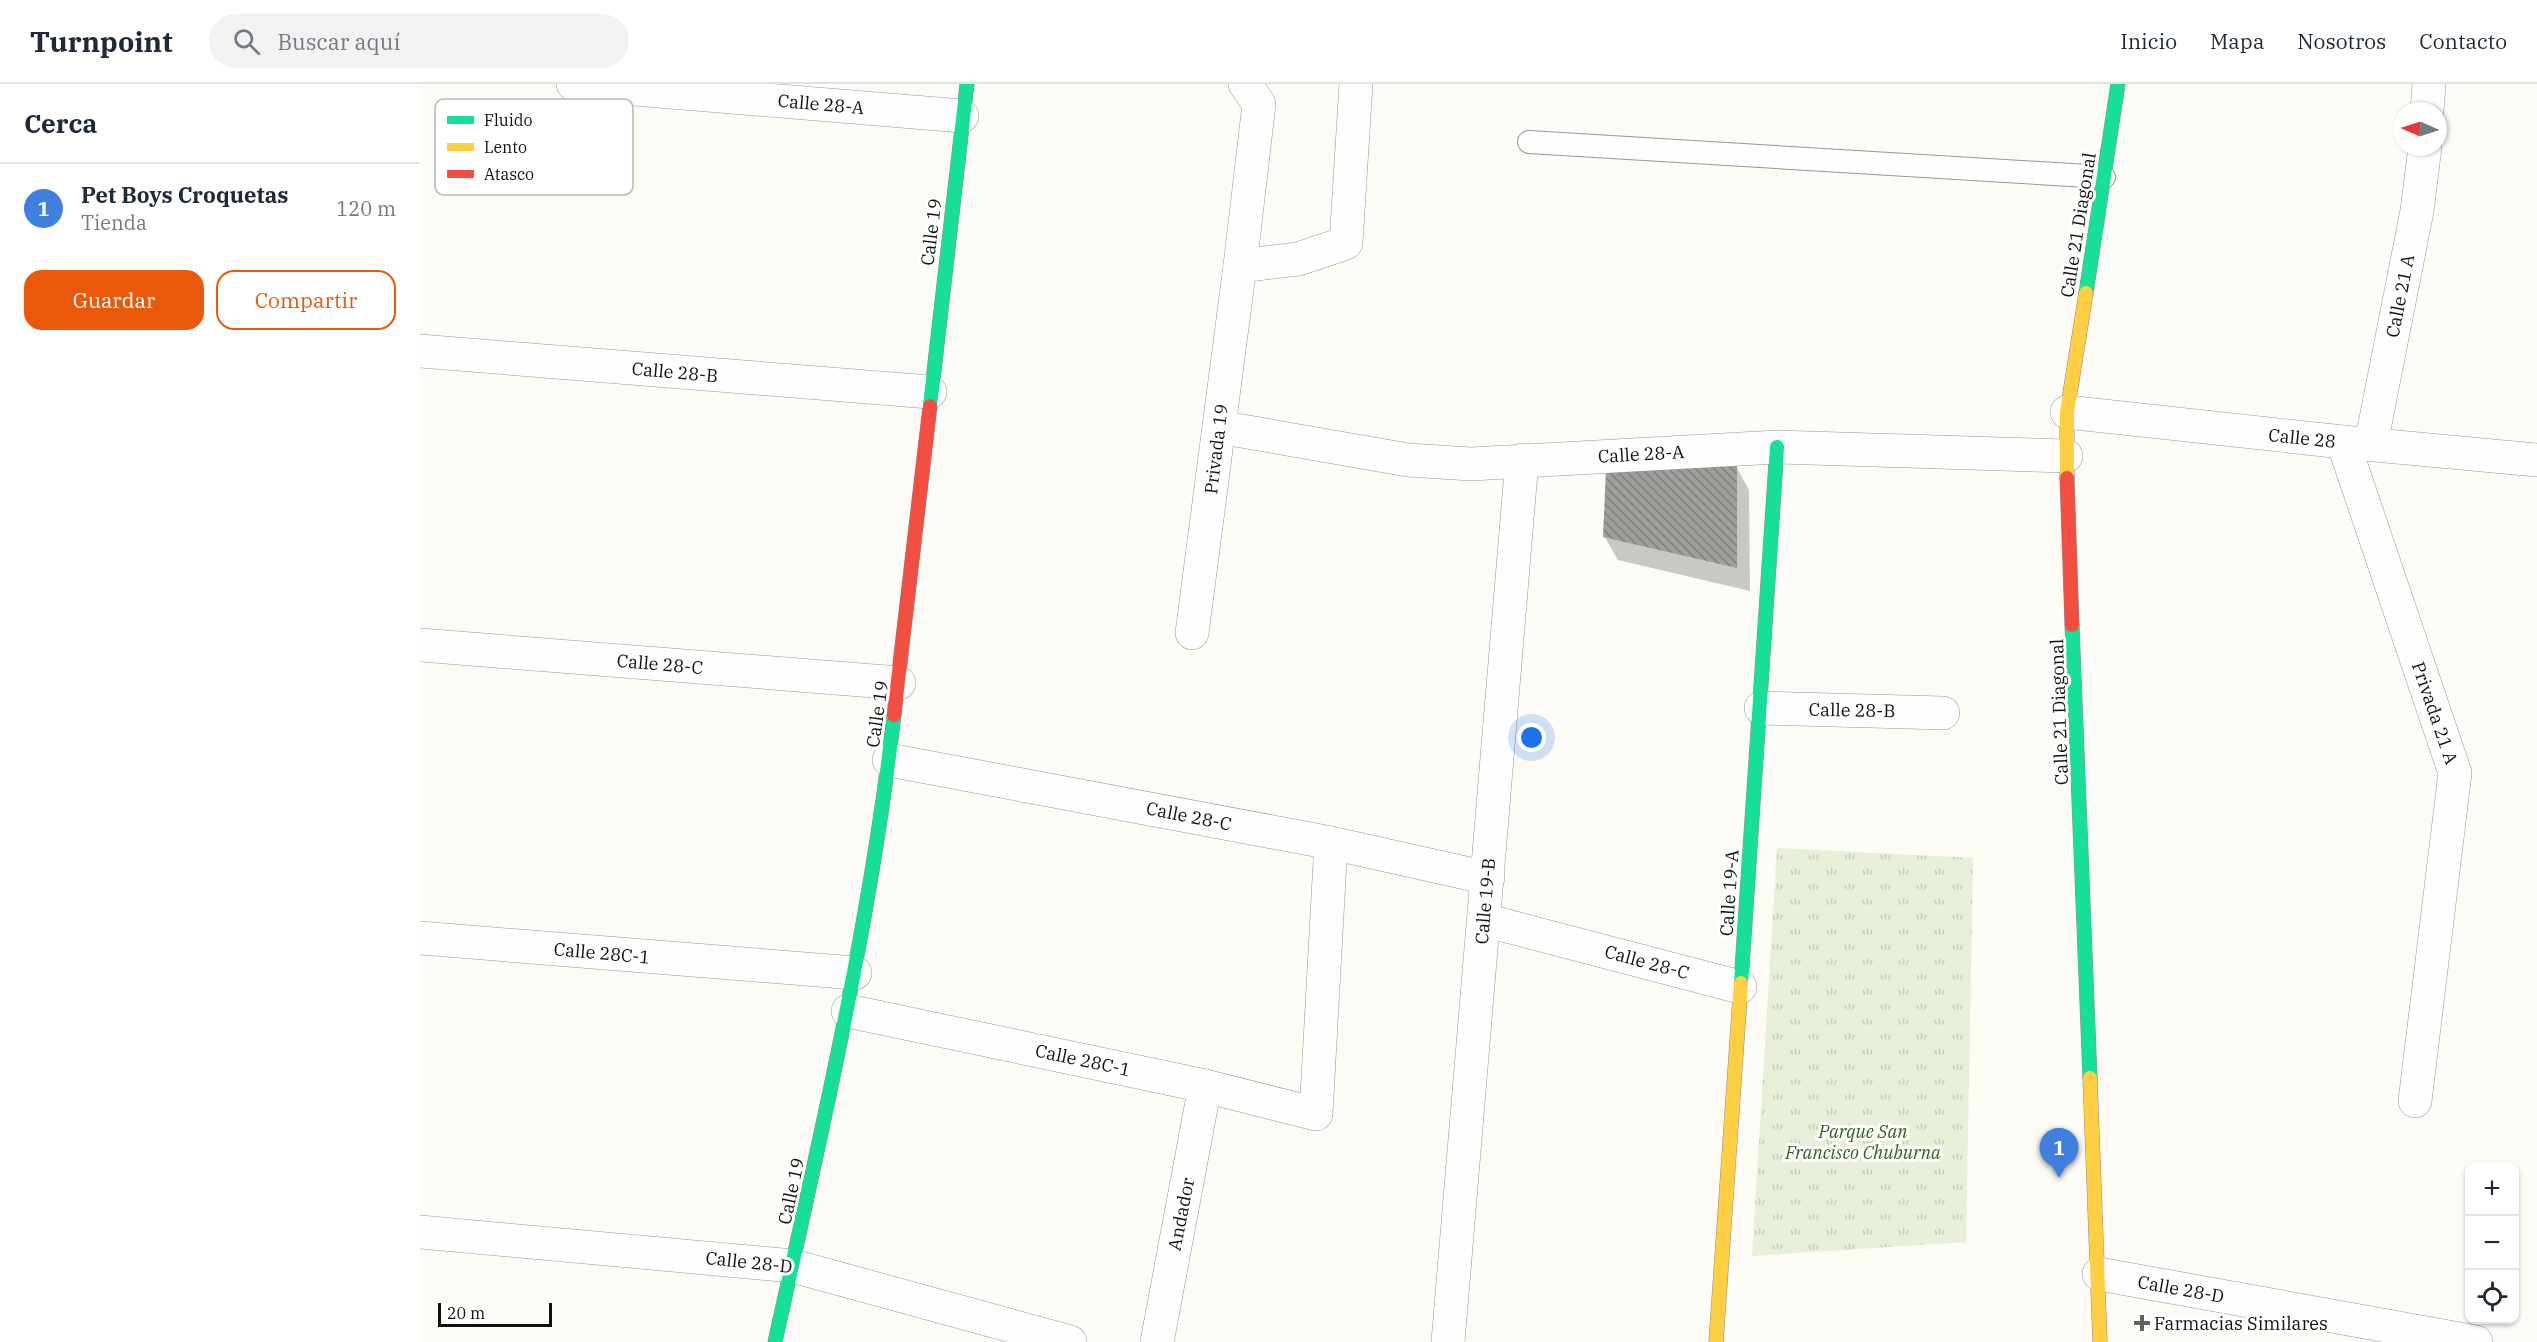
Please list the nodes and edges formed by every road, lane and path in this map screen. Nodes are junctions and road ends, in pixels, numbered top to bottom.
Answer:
1 (573, 84) edge
2 (967, 84) edge
3 (1356, 84) edge
4 (2118, 84) edge
5 (2429, 84) edge
6 (1252, 94) edge
7 (2428, 102) edge
8 (962, 116) junction
9 (1529, 142) dead end
10 (2425, 156) edge
11 (2104, 177) junction
12 (1240, 266) junction
13 (420, 351) edge
14 (930, 392) junction
15 (2067, 412) junction
16 (1219, 427) junction
17 (2357, 443) junction
18 (1777, 447) junction
19 (2066, 456) junction
20 (2537, 459) edge
21 (1522, 460) junction
22 (1192, 633) dead end
23 (420, 645) edge
24 (899, 684) junction
25 (1761, 708) junction
26 (1942, 712) dead end
27 (889, 760) junction
28 (1331, 843) junction
29 (1488, 878) junction
30 (1484, 920) junction
31 (420, 938) edge
32 (855, 973) junction
33 (1740, 987) junction
34 (848, 1011) junction
35 (1205, 1086) junction
36 (2415, 1101) dead end
37 (420, 1232) edge
38 (793, 1266) junction
39 (2099, 1274) junction
40 (775, 1342) edge
41 (1070, 1342) edge
42 (1157, 1342) edge
43 (1448, 1342) edge
44 (1716, 1342) edge
45 (2100, 1342) edge
46 (2476, 1342) edge

1 - 8 street, Calle 28-A
2 - 8 street, Calle 19
3 - 12 street
4 - 11 street, Calle 21 Diagonal
5 - 7 street
6 - 12 street, Privada 19
8 - 14 street, Calle 19
9 - 11 lane
10 - 17 street, Calle 21 A
11 - 15 street, Calle 21 Diagonal
12 - 16 street, Privada 19
13 - 14 street, Calle 28-B
14 - 24 street, Calle 19
15 - 17 street, Calle 28
15 - 19 street, Calle 21 Diagonal
16 - 21 street, Calle 28-A
16 - 22 street, Privada 19
17 - 20 street, Calle 28
17 - 36 street, Privada 21 A
18 - 19 street, Calle 28-A
18 - 21 street, Calle 28-A
18 - 25 street, Calle 19-A
19 - 39 street, Calle 21 Diagonal
21 - 29 street, Calle 19-B
23 - 24 street, Calle 28-C
24 - 27 street, Calle 19
25 - 26 street, Calle 28-B
25 - 33 street, Calle 19-A
27 - 28 street, Calle 28-C
27 - 32 street, Calle 19
28 - 29 street, Calle 28-C
28 - 35 street, Calle 28C-1
29 - 30 street, Calle 19-B
30 - 33 street, Calle 28-C
30 - 43 street, Calle 19-B
31 - 32 street, Calle 28C-1
32 - 34 street, Calle 19
33 - 44 street, Calle 19-A
34 - 35 street, Calle 28C-1
34 - 38 street, Calle 19
35 - 42 street, Andador
37 - 38 street, Calle 28-D
38 - 40 street, Calle 19
38 - 41 street, Calle 28-D
39 - 45 street, Calle 21 Diagonal
39 - 46 street, Calle 28-D

